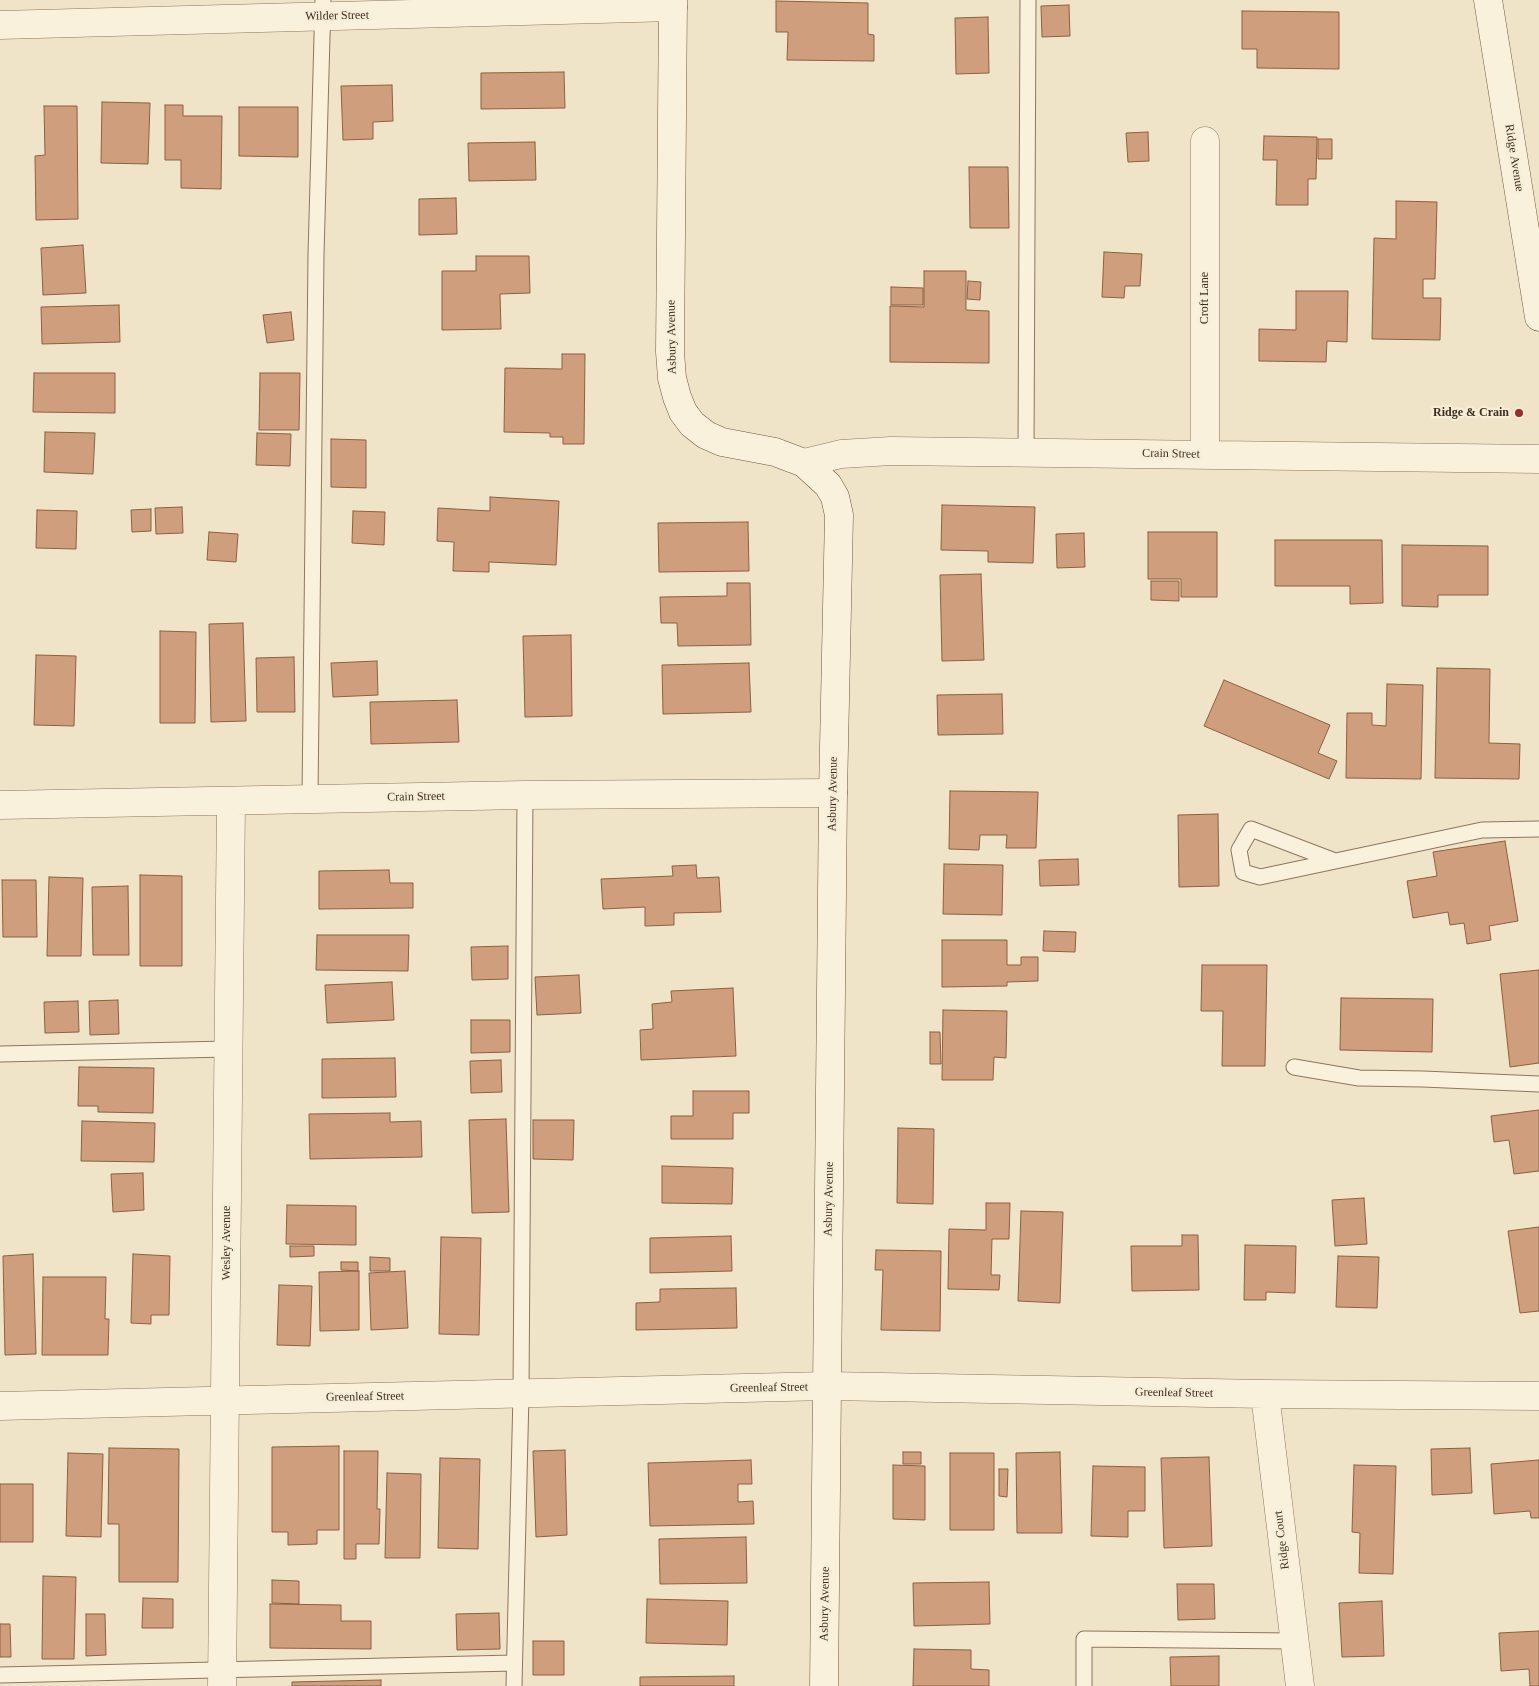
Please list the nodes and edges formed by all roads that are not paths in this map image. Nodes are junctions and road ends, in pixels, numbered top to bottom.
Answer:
1 (1028, 0) edge
2 (1488, 0) edge
3 (673, 4) edge
4 (323, 8) edge
5 (0, 25) edge
6 (1205, 141) dead end
7 (1539, 317) edge
8 (1026, 452) junction
9 (1206, 454) junction
10 (1539, 459) edge
11 (804, 463) junction
12 (833, 793) junction
13 (525, 795) junction
14 (310, 798) junction
15 (231, 801) junction
16 (0, 805) edge
17 (1539, 829) edge
18 (1335, 861) junction
19 (228, 1049) junction
20 (0, 1054) edge
21 (1294, 1067) dead end
22 (1539, 1084) edge
23 (827, 1386) junction
24 (521, 1394) junction
25 (1265, 1394) junction
26 (1539, 1396) edge
27 (226, 1399) junction
28 (0, 1406) edge
29 (1294, 1641) junction
30 (514, 1663) junction
31 (0, 1675) edge
32 (222, 1678) edge
33 (514, 1686) edge
34 (824, 1686) edge
35 (1084, 1686) edge
36 (1300, 1686) edge

1 - 8 lane
2 - 7 street, Ridge Avenue
3 - 4 street, Wilder Street
3 - 11 street, Asbury Avenue
4 - 5 street, Wilder Street
4 - 14 lane
6 - 9 street, Croft Lane
8 - 9 street, Crain Street
8 - 11 street, Crain Street
9 - 10 street, Crain Street
11 - 12 street, Asbury Avenue
12 - 13 street, Crain Street
12 - 23 street, Asbury Avenue
13 - 14 street, Crain Street
13 - 24 lane
14 - 15 street, Crain Street
15 - 16 street, Crain Street
15 - 19 street, Wesley Avenue
17 - 18 lane
18 - 18 lane
19 - 20 lane
19 - 27 street, Wesley Avenue
21 - 22 lane
23 - 24 street, Greenleaf Street
23 - 25 street, Greenleaf Street
23 - 34 street, Asbury Avenue
24 - 27 street, Greenleaf Street
24 - 30 lane
25 - 26 street, Greenleaf Street
25 - 29 street, Ridge Court
27 - 28 street, Greenleaf Street
27 - 32 street, Wesley Avenue
29 - 35 lane
29 - 36 street, Ridge Court
30 - 32 lane
30 - 33 lane
31 - 32 lane

